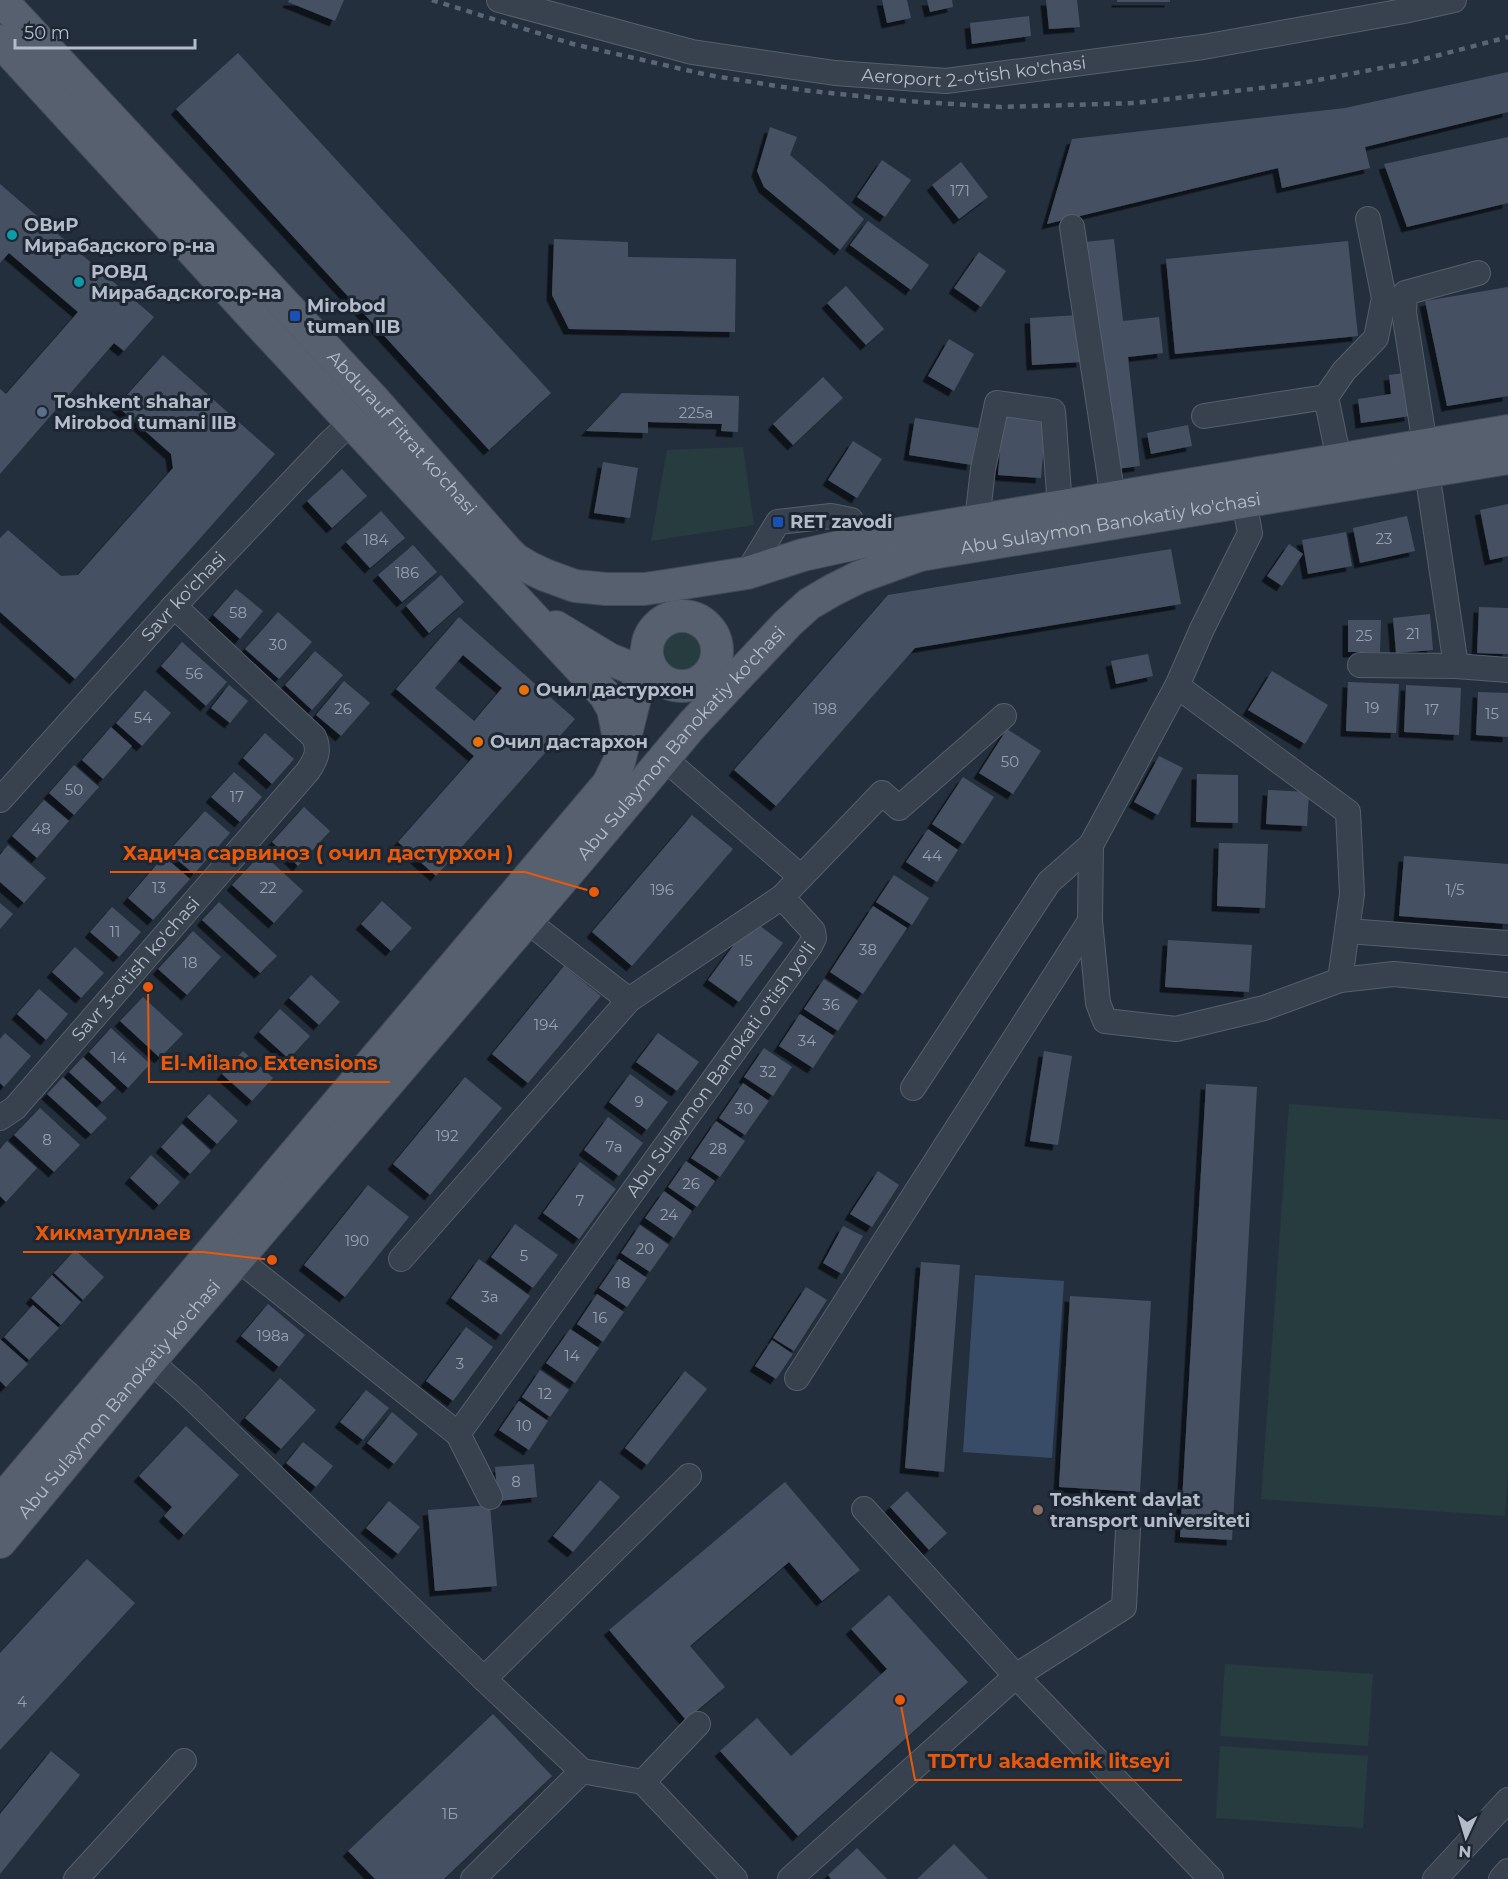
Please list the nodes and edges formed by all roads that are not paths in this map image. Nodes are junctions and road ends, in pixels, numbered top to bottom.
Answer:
1 (1, 0) edge
2 (499, 0) edge
3 (1454, 0) edge
4 (0, 41) edge
5 (1368, 219) dead end
6 (1072, 227) dead end
7 (1478, 273) dead end
8 (1326, 397) junction
9 (374, 400) junction
10 (1204, 416) dead end
11 (352, 422) junction
12 (1508, 431) edge
13 (1508, 458) edge
14 (1339, 459) junction
15 (1426, 459) junction
16 (1242, 490) junction
17 (1113, 498) junction
18 (1060, 507) junction
19 (850, 520) dead end
20 (977, 520) junction
21 (496, 560) junction
22 (747, 573) junction
23 (622, 589) junction
24 (174, 606) junction
25 (680, 616) junction
26 (769, 644) junction
27 (1360, 665) dead end
28 (1456, 666) junction
29 (652, 668) junction
30 (1508, 670) edge
31 (707, 675) junction
32 (1176, 686) junction
33 (1004, 716) dead end
34 (692, 725) junction
35 (665, 759) junction
36 (620, 762) junction
37 (4, 789) edge
38 (1091, 845) junction
39 (801, 876) junction
40 (782, 897) junction
41 (527, 921) junction
42 (1090, 921) junction
43 (1347, 931) junction
44 (1508, 943) edge
45 (1340, 980) junction
46 (1508, 985) edge
47 (629, 1000) junction
48 (913, 1088) dead end
49 (0, 1118) edge
50 (238, 1259) junction
51 (401, 1259) dead end
52 (150, 1361) junction
53 (797, 1378) dead end
54 (458, 1434) junction
55 (689, 1476) dead end
56 (490, 1497) dead end
57 (7, 1501) edge
58 (864, 1509) dead end
59 (1128, 1529) dead end
60 (0, 1542) edge
61 (1016, 1676) junction
62 (484, 1679) junction
63 (698, 1724) dead end
64 (184, 1761) dead end
65 (582, 1771) junction
66 (642, 1782) junction
67 (1508, 1800) edge
68 (1508, 1871) edge
69 (76, 1879) edge
70 (472, 1879) edge
71 (735, 1879) edge
72 (790, 1879) edge
73 (1211, 1879) edge
74 (1435, 1879) edge
75 (1501, 1879) edge

1 - 9 main road, Abdurauf Fitrat ko'chasi
2 - 3 street, Aeroport 2-o'tish ko'chasi
4 - 11 main road, Abdurauf Fitrat ko'chasi
5 - 8 street
6 - 17 street
7 - 15 street
8 - 10 street
8 - 14 street
9 - 11 street, Savr ko'chasi
9 - 21 main road, Abdurauf Fitrat ko'chasi
11 - 21 main road, Abdurauf Fitrat ko'chasi
11 - 24 street, Savr ko'chasi
12 - 15 main road, Abu Sulaymon Banokatiy ko'chasi
13 - 15 main road, Abu Sulaymon Banokatiy ko'chasi
14 - 15 main road, Abu Sulaymon Banokatiy ko'chasi
14 - 16 main road, Abu Sulaymon Banokatiy ko'chasi
15 - 16 main road, Abu Sulaymon Banokatiy ko'chasi
15 - 28 street
16 - 17 main road, Abu Sulaymon Banokatiy ko'chasi
16 - 26 main road, Abu Sulaymon Banokatiy ko'chasi
16 - 32 street
17 - 18 main road, Abu Sulaymon Banokatiy ko'chasi
18 - 20 main road, Abu Sulaymon Banokatiy ko'chasi
18 - 20 street
19 - 22 street
20 - 22 main road, Abu Sulaymon Banokatiy ko'chasi
21 - 23 main road, Abu Sulaymon Banokatiy ko'chasi
21 - 29 main road, Abdurauf Fitrat ko'chasi
21 - 36 main road, Abdurauf Fitrat ko'chasi
22 - 23 main road, Abu Sulaymon Banokatiy ko'chasi
22 - 25 main road
23 - 25 main road
24 - 37 street, Savr ko'chasi
24 - 49 street, Savr 3-o'tish ko'chasi
25 - 29 main road
25 - 31 main road
26 - 31 main road
26 - 34 main road, Abu Sulaymon Banokatiy ko'chasi
27 - 28 street
28 - 30 street
29 - 31 main road
29 - 36 main road, Abu Sulaymon Banokatiy ko'chasi
31 - 34 main road
32 - 38 street
32 - 43 street
33 - 39 street
34 - 35 main road, Abu Sulaymon Banokatiy ko'chasi
35 - 39 street
35 - 41 main road, Abu Sulaymon Banokatiy ko'chasi
36 - 57 main road, Abu Sulaymon Banokatiy ko'chasi
38 - 42 street
38 - 48 street
39 - 40 street
40 - 47 street
40 - 54 street, Abu Sulaymon Banokati o'tish yo'li
41 - 47 street
41 - 50 main road, Abu Sulaymon Banokatiy ko'chasi
42 - 45 street
42 - 53 street
43 - 44 street
43 - 45 street
45 - 46 street
47 - 51 street
50 - 52 main road, Abu Sulaymon Banokatiy ko'chasi
50 - 54 street
52 - 57 main road, Abu Sulaymon Banokatiy ko'chasi
52 - 62 street
54 - 56 street
55 - 62 street
57 - 60 main road, Abu Sulaymon Banokatiy ko'chasi
58 - 61 street
59 - 61 street
61 - 72 street
61 - 73 street
62 - 65 street
63 - 66 street
64 - 69 street
65 - 66 street
65 - 70 street
66 - 71 street
67 - 74 street
68 - 75 street

